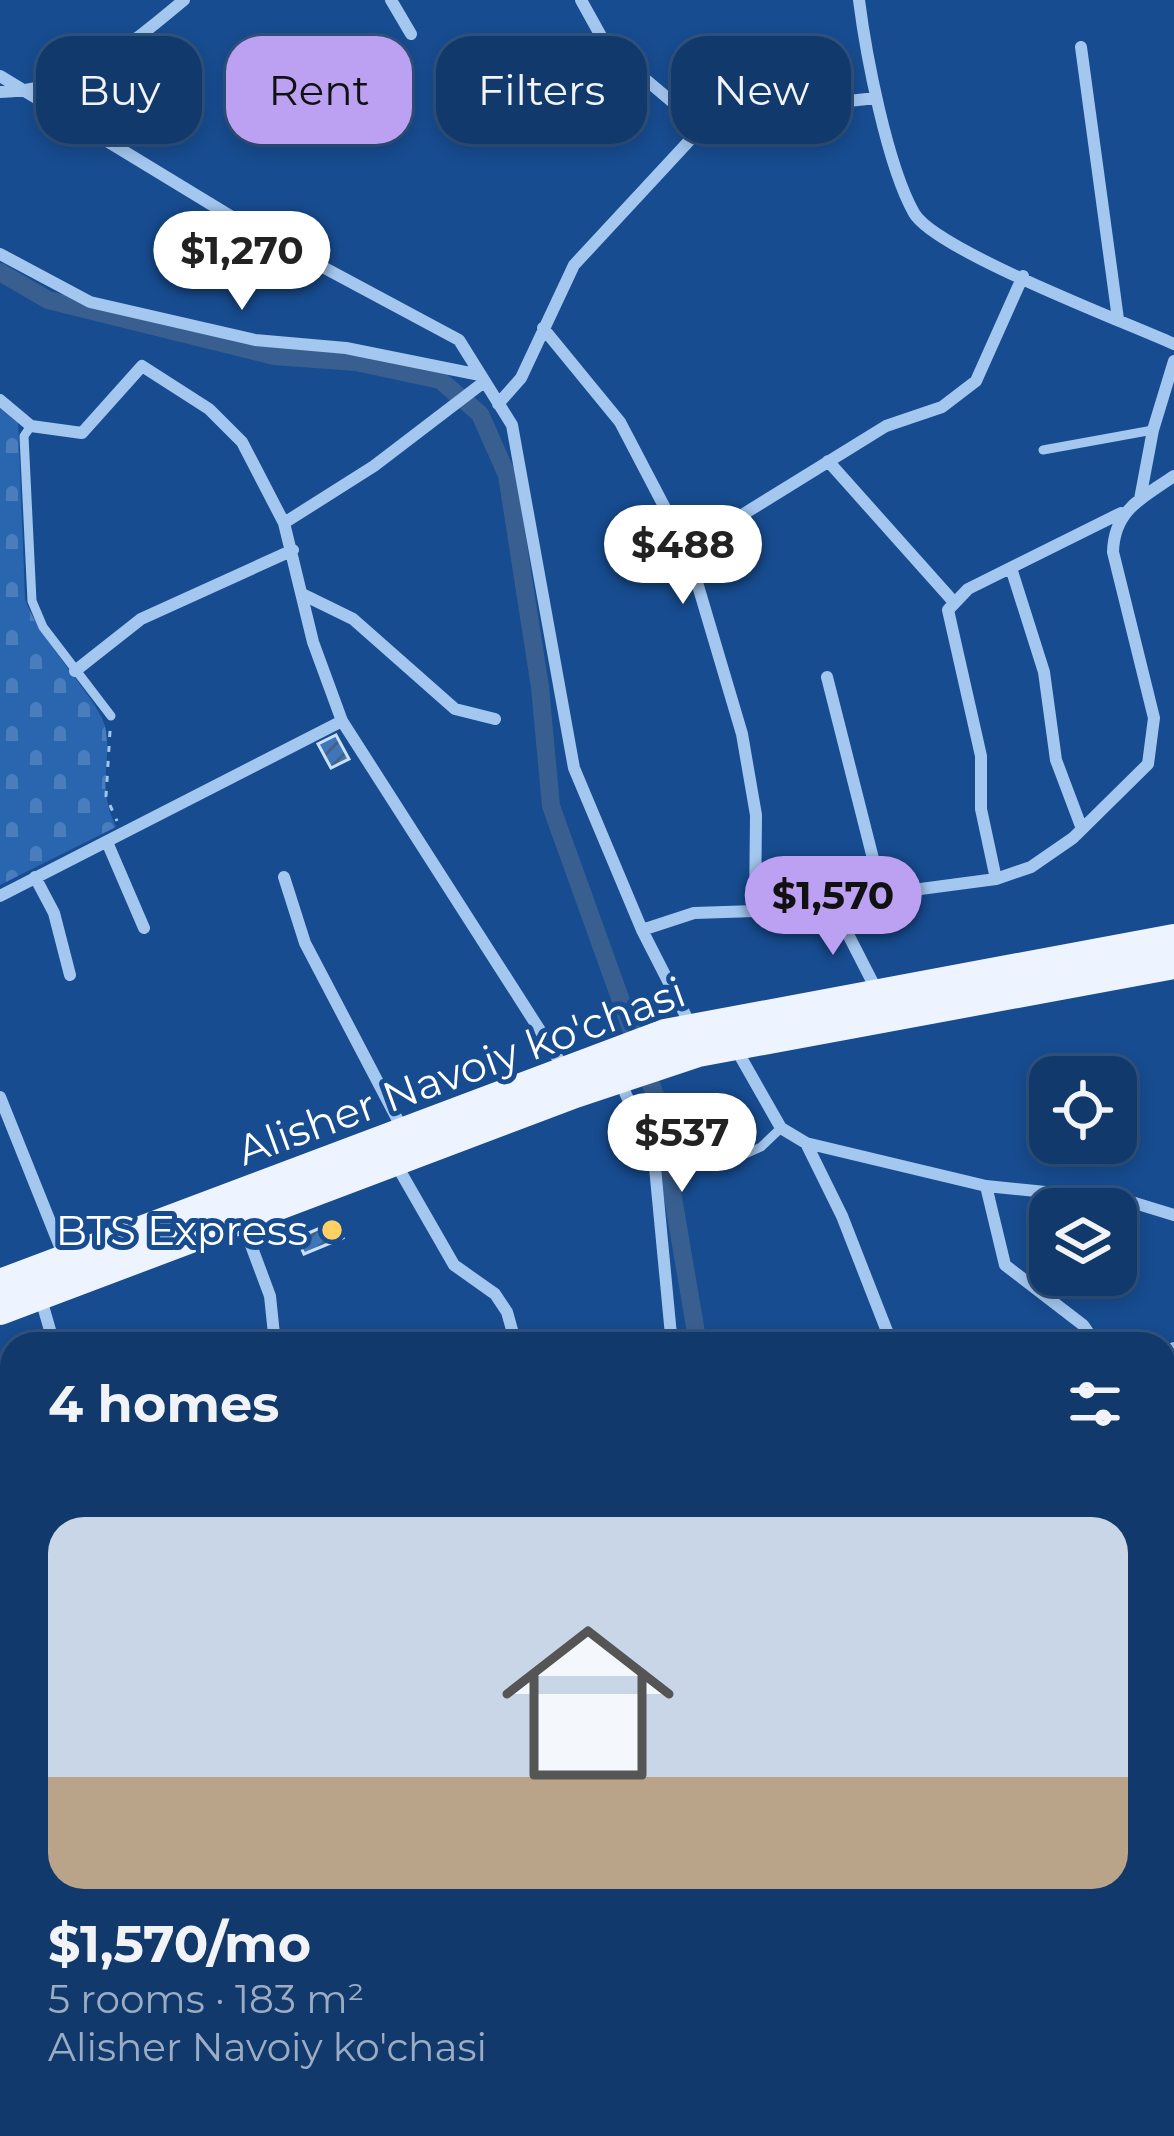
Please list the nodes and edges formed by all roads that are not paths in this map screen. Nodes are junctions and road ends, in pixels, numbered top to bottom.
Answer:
1 (184, 0) edge
2 (392, 0) edge
3 (580, 0) edge
4 (859, 0) edge
5 (410, 34) dead end
6 (1081, 47) dead end
7 (0, 76) edge
8 (0, 92) edge
9 (19, 92) junction
10 (876, 98) junction
11 (671, 101) edge
12 (851, 101) edge
13 (686, 144) edge
14 (0, 254) edge
15 (1023, 275) junction
16 (1118, 319) junction
17 (543, 328) junction
18 (1174, 344) edge
19 (1174, 361) edge
20 (482, 380) junction
21 (0, 400) edge
22 (498, 404) junction
23 (31, 426) junction
24 (1153, 430) junction
25 (1043, 450) dead end
26 (828, 461) junction
27 (1174, 476) edge
28 (1140, 500) junction
29 (1121, 513) junction
30 (284, 523) junction
31 (687, 549) junction
32 (293, 550) junction
33 (1011, 568) junction
34 (304, 595) junction
35 (952, 600) junction
36 (75, 671) junction
37 (827, 677) dead end
38 (111, 716) road end
39 (495, 719) dead end
40 (342, 721) junction
41 (1082, 829) junction
42 (107, 842) junction
43 (284, 877) dead end
44 (34, 878) junction
45 (996, 879) junction
46 (882, 894) junction
47 (0, 896) edge
48 (831, 901) junction
49 (754, 911) junction
50 (144, 928) dead end
51 (642, 930) junction
52 (1174, 939) edge
53 (1174, 964) edge
54 (70, 975) dead end
55 (878, 994) junction
56 (731, 1033) junction
57 (682, 1044) junction
58 (622, 1067) junction
59 (565, 1070) junction
60 (0, 1097) edge
61 (781, 1128) junction
62 (806, 1143) junction
63 (400, 1149) junction
64 (721, 1165) dead end
65 (986, 1186) junction
66 (1174, 1215) edge
67 (242, 1220) junction
68 (65, 1260) junction
69 (0, 1284) edge
70 (40, 1295) junction
71 (0, 1310) edge
72 (51, 1332) edge
73 (274, 1332) edge
74 (513, 1332) edge
75 (671, 1332) edge
76 (887, 1332) edge
77 (1085, 1332) edge

1 - 9 street
2 - 5 street
3 - 11 street
4 - 10 street
6 - 16 street
7 - 9 street
8 - 9 street
9 - 20 street
10 - 12 street
10 - 15 street
13 - 17 street
14 - 20 street
15 - 16 street
15 - 26 street
16 - 18 street
17 - 22 street
17 - 31 street
19 - 24 street
20 - 22 street
20 - 30 street
21 - 23 street
22 - 51 street
23 - 30 street
23 - 36 lane
24 - 25 lane
24 - 28 street
26 - 31 street
26 - 35 street
27 - 28 street
28 - 29 street
29 - 33 street
29 - 41 street
30 - 32 street
31 - 49 street
32 - 34 street
32 - 36 street
33 - 35 street
33 - 41 street
34 - 39 street
34 - 40 street
35 - 45 street
36 - 38 lane
37 - 46 street
40 - 42 street
40 - 59 street
41 - 45 street
42 - 44 street
42 - 50 street
43 - 63 street
44 - 47 street
44 - 54 street
45 - 46 street
46 - 48 street
48 - 49 street
48 - 55 street
49 - 51 street
51 - 57 street
52 - 55 main road, Alisher Navoiy ko'chasi
53 - 56 main road, Alisher Navoiy ko'chasi
55 - 56 main road, Alisher Navoiy ko'chasi
56 - 57 main road, Alisher Navoiy ko'chasi
56 - 61 street
57 - 58 main road, Alisher Navoiy ko'chasi
58 - 59 main road, Alisher Navoiy ko'chasi
58 - 63 main road, Alisher Navoiy ko'chasi
58 - 75 street
59 - 63 main road, Alisher Navoiy ko'chasi
60 - 68 street
61 - 62 street
61 - 64 lane
62 - 65 street
62 - 76 street
63 - 67 main road, Alisher Navoiy ko'chasi
63 - 68 main road, Alisher Navoiy ko'chasi
63 - 74 street
65 - 66 street
65 - 77 street
67 - 70 main road, Alisher Navoiy ko'chasi
67 - 73 street
68 - 69 main road, Alisher Navoiy ko'chasi
70 - 71 main road, Alisher Navoiy ko'chasi
70 - 72 street

